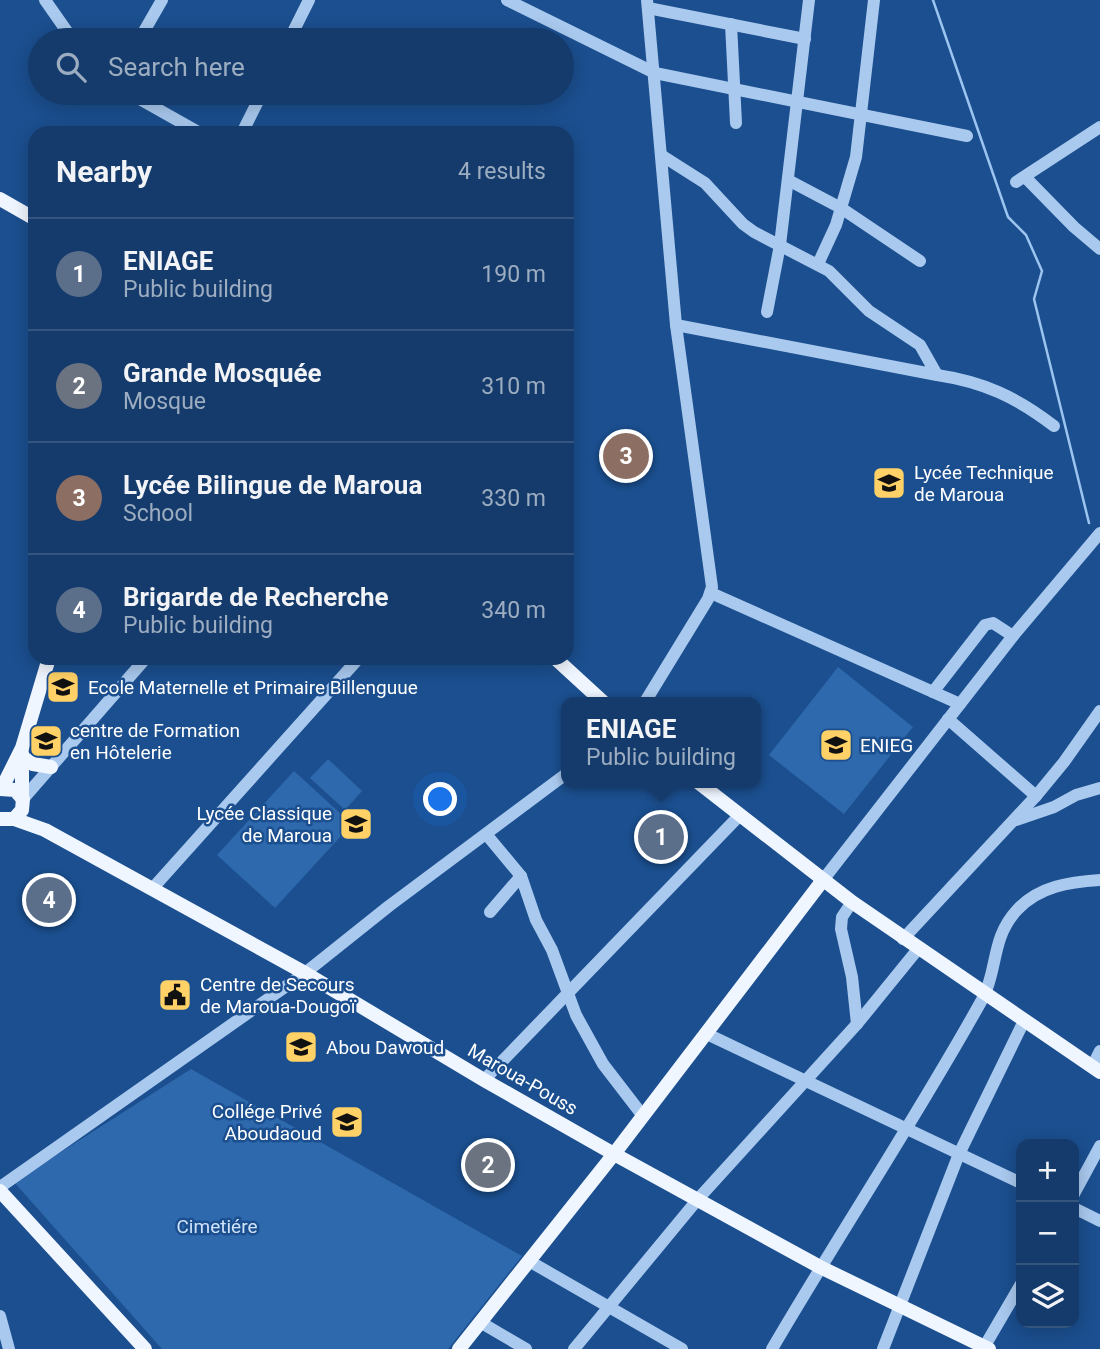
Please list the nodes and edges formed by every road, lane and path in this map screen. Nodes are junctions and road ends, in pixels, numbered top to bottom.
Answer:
1 (45, 0) edge
2 (162, 0) edge
3 (309, 0) edge
4 (507, 0) edge
5 (809, 0) edge
6 (874, 0) edge
7 (648, 4) edge
8 (731, 24) junction
9 (65, 28) edge
10 (146, 28) edge
11 (295, 28) edge
12 (564, 28) edge
13 (574, 33) edge
14 (805, 39) junction
15 (656, 73) junction
16 (734, 89) junction
17 (798, 103) junction
18 (150, 105) edge
19 (256, 105) edge
20 (861, 116) junction
21 (736, 122) dead end
22 (188, 126) edge
23 (246, 126) edge
24 (1100, 127) edge
25 (967, 136) dead end
26 (661, 155) junction
27 (788, 180) junction
28 (0, 199) edge
29 (841, 208) junction
30 (28, 215) edge
31 (780, 245) junction
32 (1100, 249) edge
33 (920, 261) dead end
34 (818, 264) junction
35 (767, 312) dead end
36 (676, 325) junction
37 (937, 375) junction
38 (1054, 426) dead end
39 (1100, 533) edge
40 (711, 593) junction
41 (1013, 636) junction
42 (47, 665) edge
43 (140, 665) edge
44 (352, 665) edge
45 (563, 665) edge
46 (933, 692) junction
47 (598, 697) edge
48 (648, 697) edge
49 (960, 704) junction
50 (1100, 711) edge
51 (948, 719) junction
52 (22, 752) junction
53 (51, 767) junction
54 (561, 778) edge
55 (1, 788) edge
56 (705, 788) edge
57 (1100, 788) edge
58 (1036, 796) junction
59 (23, 801) junction
60 (739, 816) junction
61 (7, 819) edge
62 (1013, 821) junction
63 (45, 830) junction
64 (486, 834) junction
65 (521, 876) junction
66 (823, 880) junction
67 (1100, 880) edge
68 (152, 889) junction
69 (852, 902) junction
70 (490, 912) dead end
71 (903, 939) junction
72 (918, 949) junction
73 (305, 973) junction
74 (567, 992) junction
75 (985, 994) junction
76 (1024, 1021) junction
77 (858, 1024) junction
78 (707, 1034) junction
79 (1100, 1051) edge
80 (1096, 1070) edge
81 (484, 1080) junction
82 (804, 1080) junction
83 (643, 1116) junction
84 (906, 1130) junction
85 (1100, 1146) edge
86 (614, 1154) junction
87 (958, 1154) junction
88 (1016, 1181) edge
89 (1079, 1186) edge
90 (0, 1189) edge
91 (698, 1199) junction
92 (1079, 1210) edge
93 (1100, 1221) edge
94 (529, 1261) junction
95 (820, 1267) junction
96 (1016, 1293) edge
97 (899, 1305) junction
98 (610, 1308) junction
99 (0, 1316) edge
100 (480, 1322) junction
101 (985, 1348) edge
102 (9, 1349) edge
103 (145, 1349) edge
104 (459, 1349) edge
105 (526, 1349) edge
106 (574, 1349) edge
107 (682, 1349) edge
108 (772, 1349) edge
109 (883, 1349) edge

1 - 9 street
2 - 10 street
3 - 11 street
4 - 12 street
5 - 14 street
6 - 20 street
7 - 8 street
7 - 15 street
8 - 14 street
8 - 16 street
13 - 15 street
14 - 17 street
15 - 16 street
15 - 26 street
16 - 17 street
16 - 21 street
17 - 20 street
17 - 27 street
18 - 22 street
19 - 23 street
20 - 25 street
20 - 29 street
24 - 32 street
26 - 31 street
26 - 36 street
27 - 29 street
27 - 31 street
28 - 30 main road
29 - 33 street
29 - 34 street
31 - 34 street
31 - 35 street
34 - 37 street
36 - 37 street
36 - 40 street
37 - 38 street
39 - 41 street
40 - 46 street
40 - 48 street
41 - 46 street
41 - 49 street
42 - 52 main road
43 - 53 street
44 - 68 street
45 - 47 main road
46 - 49 street
49 - 51 street
50 - 58 street
51 - 58 street
51 - 66 street
52 - 53 main road
52 - 55 main road
52 - 59 main road
53 - 59 street
54 - 64 street
55 - 59 main road
56 - 60 main road
57 - 62 street
58 - 62 street
59 - 61 main road
59 - 63 main road
60 - 66 main road
60 - 74 street
61 - 63 main road
62 - 71 street
63 - 68 main road, Maroua-Pouss
64 - 65 street
64 - 73 street
65 - 70 street
65 - 74 street
66 - 69 main road
66 - 78 main road
67 - 75 street
68 - 73 main road, Maroua-Pouss
69 - 71 main road
69 - 77 street
71 - 72 main road
72 - 75 main road
72 - 77 street
73 - 81 main road, Maroua-Pouss
73 - 90 street
74 - 81 street
74 - 83 street
75 - 76 main road
75 - 84 street
76 - 80 main road
76 - 87 street
77 - 82 street
78 - 82 street
78 - 83 main road
79 - 80 street
81 - 86 main road, Maroua-Pouss
82 - 84 street
82 - 91 street
83 - 86 main road
84 - 87 street
84 - 95 street
85 - 89 street
86 - 91 main road, Maroua-Pouss
86 - 94 main road
87 - 88 street
87 - 97 street
90 - 103 main road
91 - 95 main road, Maroua-Pouss
91 - 98 street
92 - 93 street
94 - 98 street
94 - 100 main road
95 - 97 main road, Maroua-Pouss
95 - 108 street
96 - 101 street
97 - 101 main road, Maroua-Pouss
97 - 109 street
98 - 106 street
98 - 107 street
99 - 102 street
100 - 104 main road
100 - 105 street

